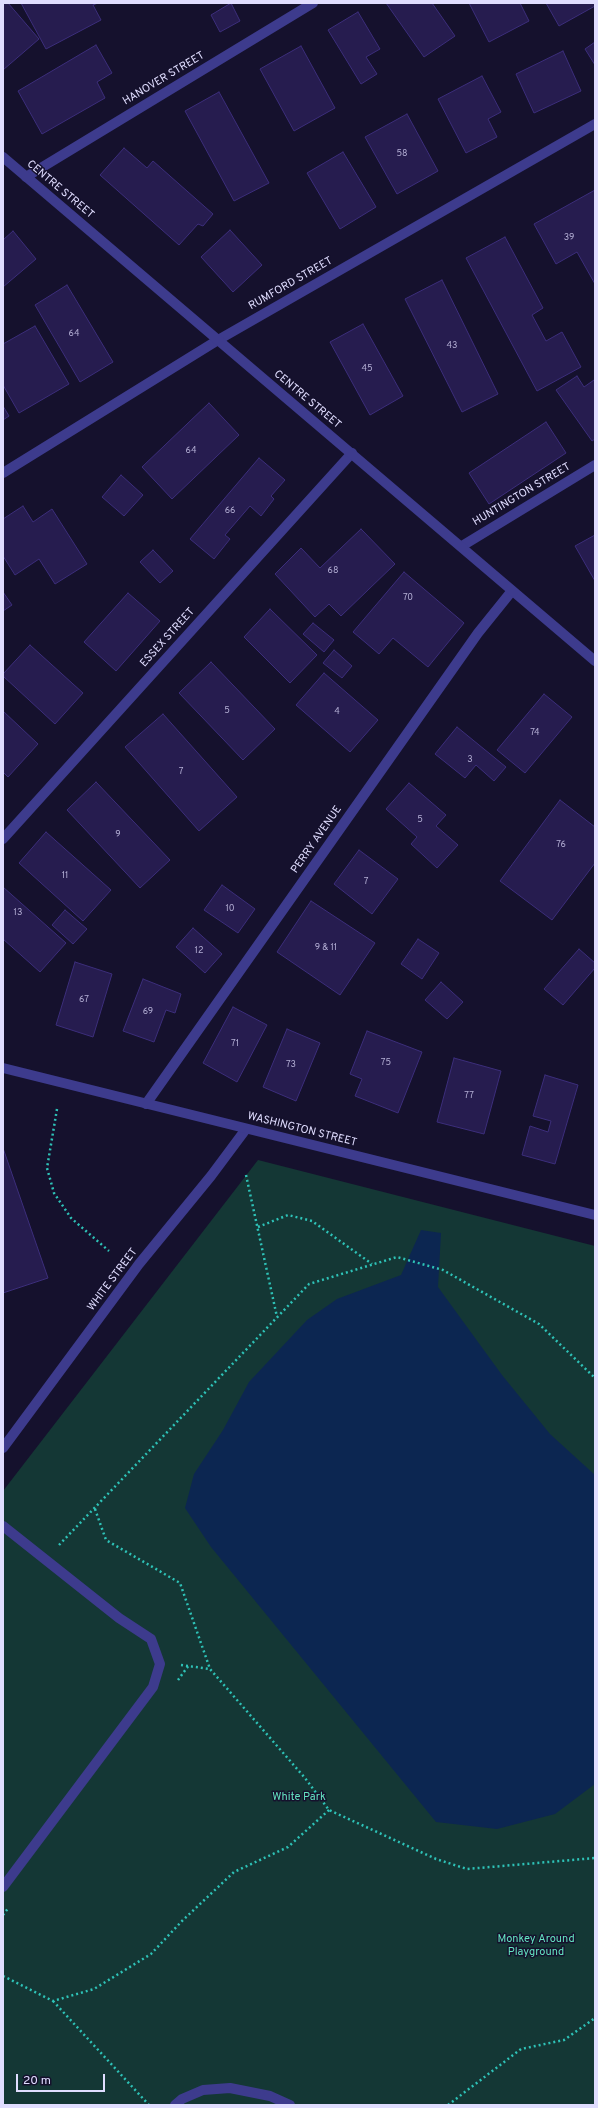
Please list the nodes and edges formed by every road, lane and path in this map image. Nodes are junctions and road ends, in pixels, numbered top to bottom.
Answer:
1 (313, 3) edge
2 (595, 124) edge
3 (3, 157) edge
4 (26, 177) junction
5 (218, 340) junction
6 (352, 453) junction
7 (595, 465) edge
8 (3, 473) edge
9 (462, 546) junction
10 (511, 592) junction
11 (595, 661) edge
12 (3, 839) edge
13 (3, 1068) edge
14 (146, 1104) junction
15 (57, 1109) dead end
16 (246, 1129) junction
17 (246, 1175) dead end
18 (595, 1215) edge
19 (258, 1227) junction
20 (109, 1251) dead end
21 (372, 1265) junction
22 (277, 1318) junction
23 (595, 1378) edge
24 (3, 1448) edge
25 (95, 1509) junction
26 (3, 1526) edge
27 (42, 1557) junction
28 (160, 1664) junction
29 (210, 1669) junction
30 (329, 1810) junction
31 (595, 1858) edge
32 (3, 1887) edge
33 (3, 1976) edge
34 (53, 2001) junction
35 (595, 2018) edge
36 (150, 2105) edge
37 (175, 2105) edge
38 (290, 2105) edge
39 (448, 2105) edge

1 - 4 street, HANOVER STREET
2 - 5 street, RUMFORD STREET
3 - 4 street, CENTRE STREET
4 - 5 street, CENTRE STREET
5 - 6 street, CENTRE STREET
5 - 8 street, RUMFORD STREET
6 - 9 street, CENTRE STREET
6 - 12 street, ESSEX STREET
7 - 9 street, HUNTINGTON STREET
9 - 10 street, CENTRE STREET
10 - 11 street, CENTRE STREET
10 - 14 street, PERRY AVENUE
13 - 14 street, WASHINGTON STREET
14 - 16 street, WASHINGTON STREET
15 - 20 path
16 - 18 street, WASHINGTON STREET
16 - 24 street, WHITE STREET
17 - 19 path
19 - 21 path
19 - 22 path
21 - 22 path
21 - 23 path
22 - 25 path
25 - 27 path
25 - 29 path
26 - 27 street
27 - 28 street
28 - 29 path
28 - 32 street
29 - 30 path
30 - 31 path
30 - 34 path
33 - 34 path
34 - 36 path
35 - 39 path
37 - 38 street

